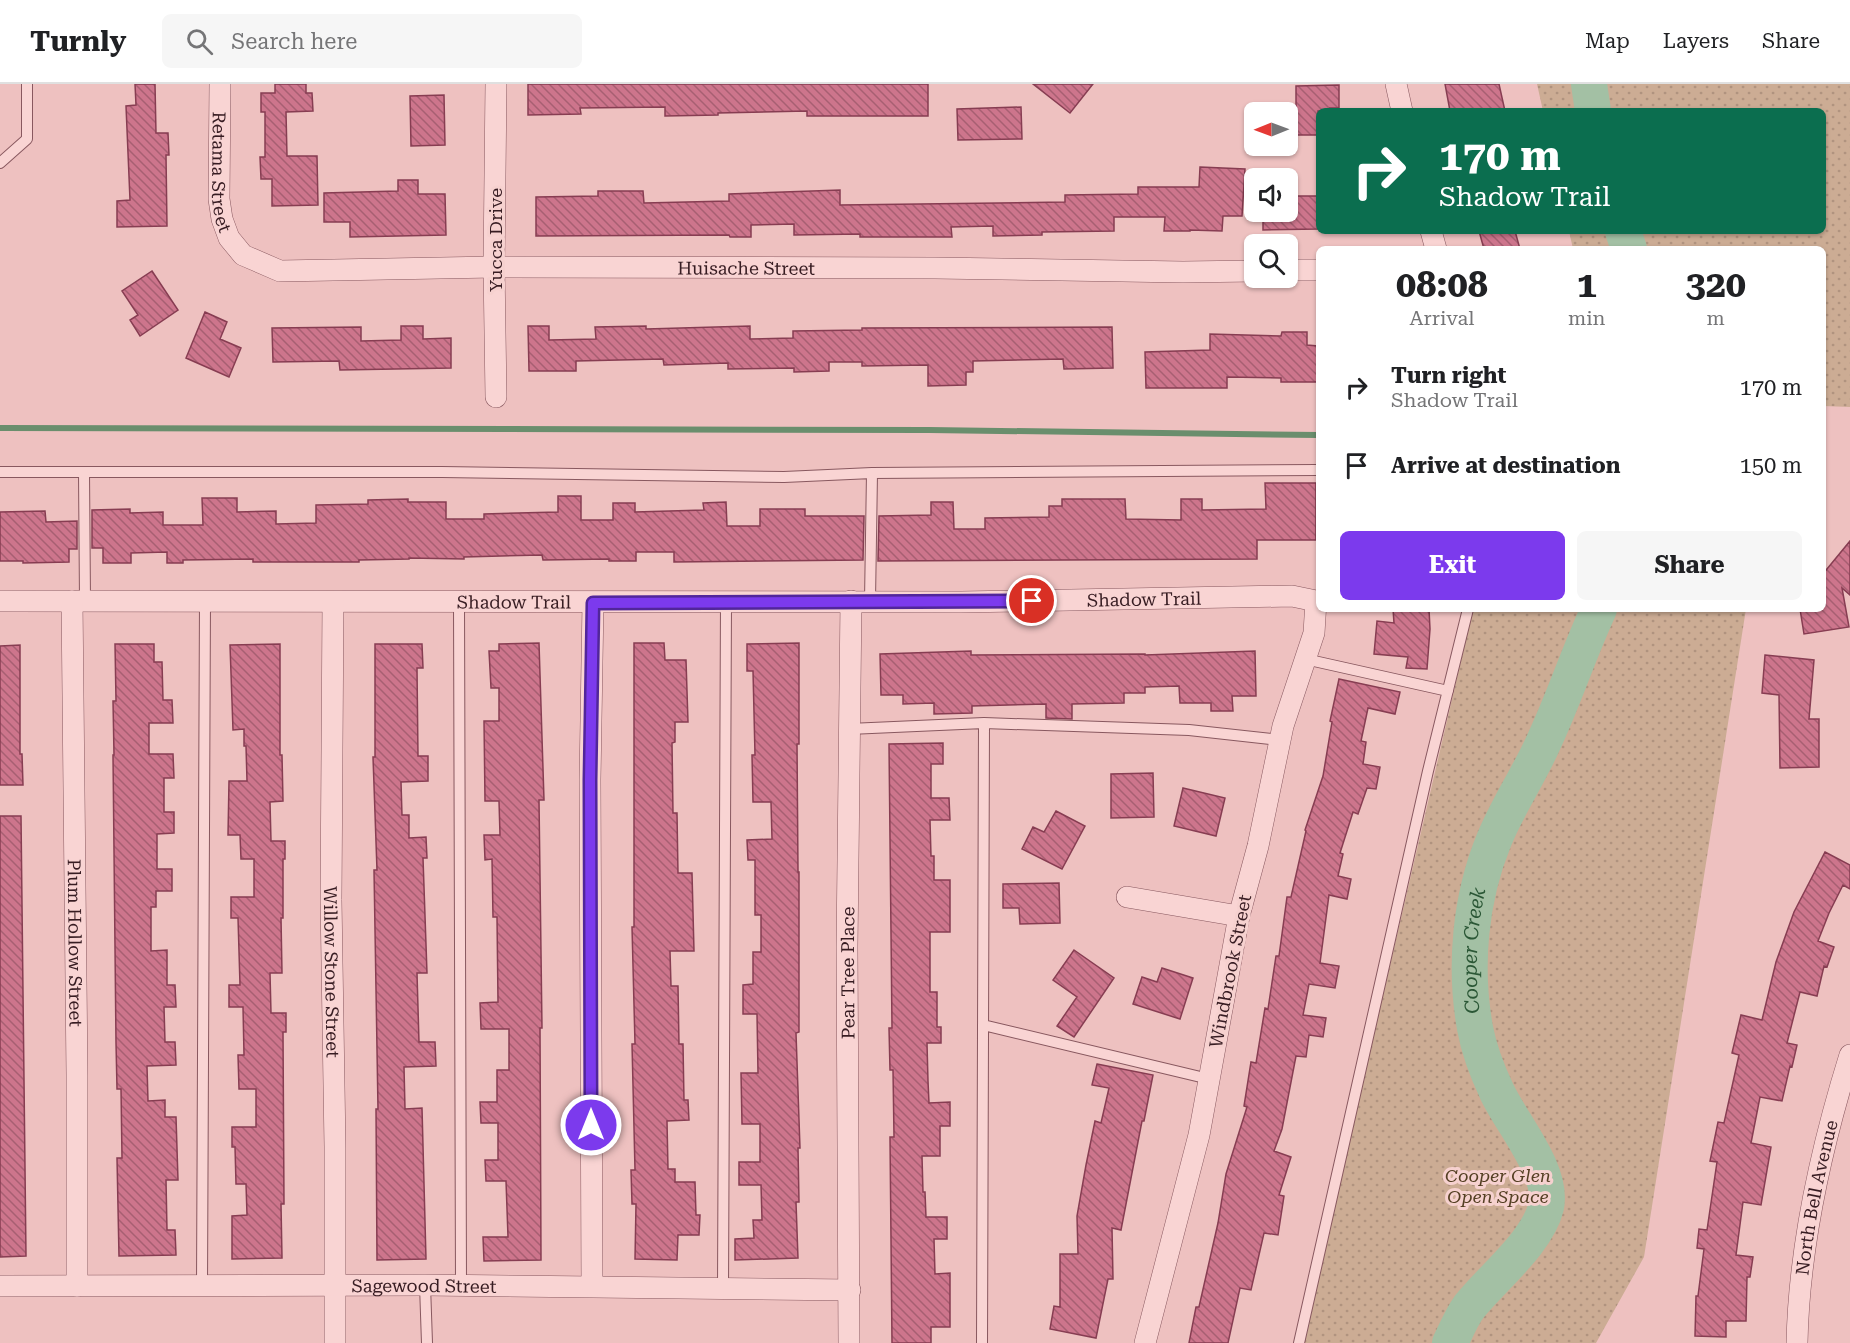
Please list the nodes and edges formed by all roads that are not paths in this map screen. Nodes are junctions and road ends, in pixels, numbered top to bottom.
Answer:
1 (27, 84) edge
2 (220, 84) edge
3 (495, 84) edge
4 (1396, 84) edge
5 (1401, 108) edge
6 (0, 163) edge
7 (243, 255) joint
8 (494, 267) junction
9 (1298, 270) edge
10 (1316, 270) edge
11 (1244, 271) edge
12 (496, 397) dead end
13 (1316, 470) edge
14 (0, 472) edge
15 (84, 472) junction
16 (872, 473) junction
17 (0, 601) edge
18 (78, 601) junction
19 (205, 601) junction
20 (861, 601) junction
21 (1316, 601) joint
22 (333, 602) junction
23 (459, 602) junction
24 (726, 602) junction
25 (593, 603) junction
26 (1467, 612) edge
27 (1305, 659) junction
28 (1448, 691) junction
29 (984, 723) junction
30 (849, 729) junction
31 (1280, 740) junction
32 (1126, 897) dead end
33 (1239, 916) junction
34 (983, 1025) junction
35 (1850, 1055) edge
36 (1209, 1079) junction
37 (335, 1284) junction
38 (202, 1285) junction
39 (425, 1285) junction
40 (461, 1285) junction
41 (0, 1286) edge
42 (77, 1286) junction
43 (592, 1286) junction
44 (723, 1287) junction
45 (849, 1290) junction
46 (335, 1343) edge
47 (427, 1343) edge
48 (849, 1343) edge
49 (982, 1343) edge
50 (1145, 1343) edge
51 (1299, 1343) edge
52 (1797, 1343) edge

1 - 6 lane
2 - 7 street, Retama Street
3 - 8 street, Yucca Drive
4 - 5 street
7 - 8 street, Huisache Street
8 - 11 street, Huisache Street
8 - 12 street, Yucca Drive
9 - 10 street
13 - 16 lane
14 - 15 lane
15 - 16 lane
15 - 18 lane
16 - 20 lane
17 - 18 street, Shadow Trail
18 - 19 street, Shadow Trail
18 - 42 street, Plum Hollow Street
19 - 22 street, Shadow Trail
19 - 38 lane
20 - 21 street, Shadow Trail
20 - 24 street, Shadow Trail
20 - 30 street, Pear Tree Place
21 - 27 street, Windbrook Street
22 - 23 street, Shadow Trail
22 - 37 street, Willow Stone Street
23 - 25 street, Shadow Trail
23 - 40 lane
24 - 25 street, Shadow Trail
24 - 44 lane
25 - 43 street
26 - 28 lane
27 - 28 lane
27 - 31 street, Windbrook Street
28 - 51 lane
29 - 30 lane
29 - 31 lane
29 - 34 lane
30 - 45 street, Pear Tree Place
31 - 33 street, Windbrook Street
32 - 33 street
33 - 36 street, Windbrook Street
34 - 36 lane
34 - 49 lane
35 - 52 street, North Bell Avenue
36 - 50 street, Windbrook Street
37 - 38 street, Sagewood Street
37 - 39 street, Sagewood Street
37 - 46 street, Willow Stone Street
38 - 42 street, Sagewood Street
39 - 40 street, Sagewood Street
39 - 47 lane
40 - 43 street, Sagewood Street
41 - 42 street, Sagewood Street
43 - 44 street, Sagewood Street
44 - 45 street, Sagewood Street
45 - 48 street, Pear Tree Place

